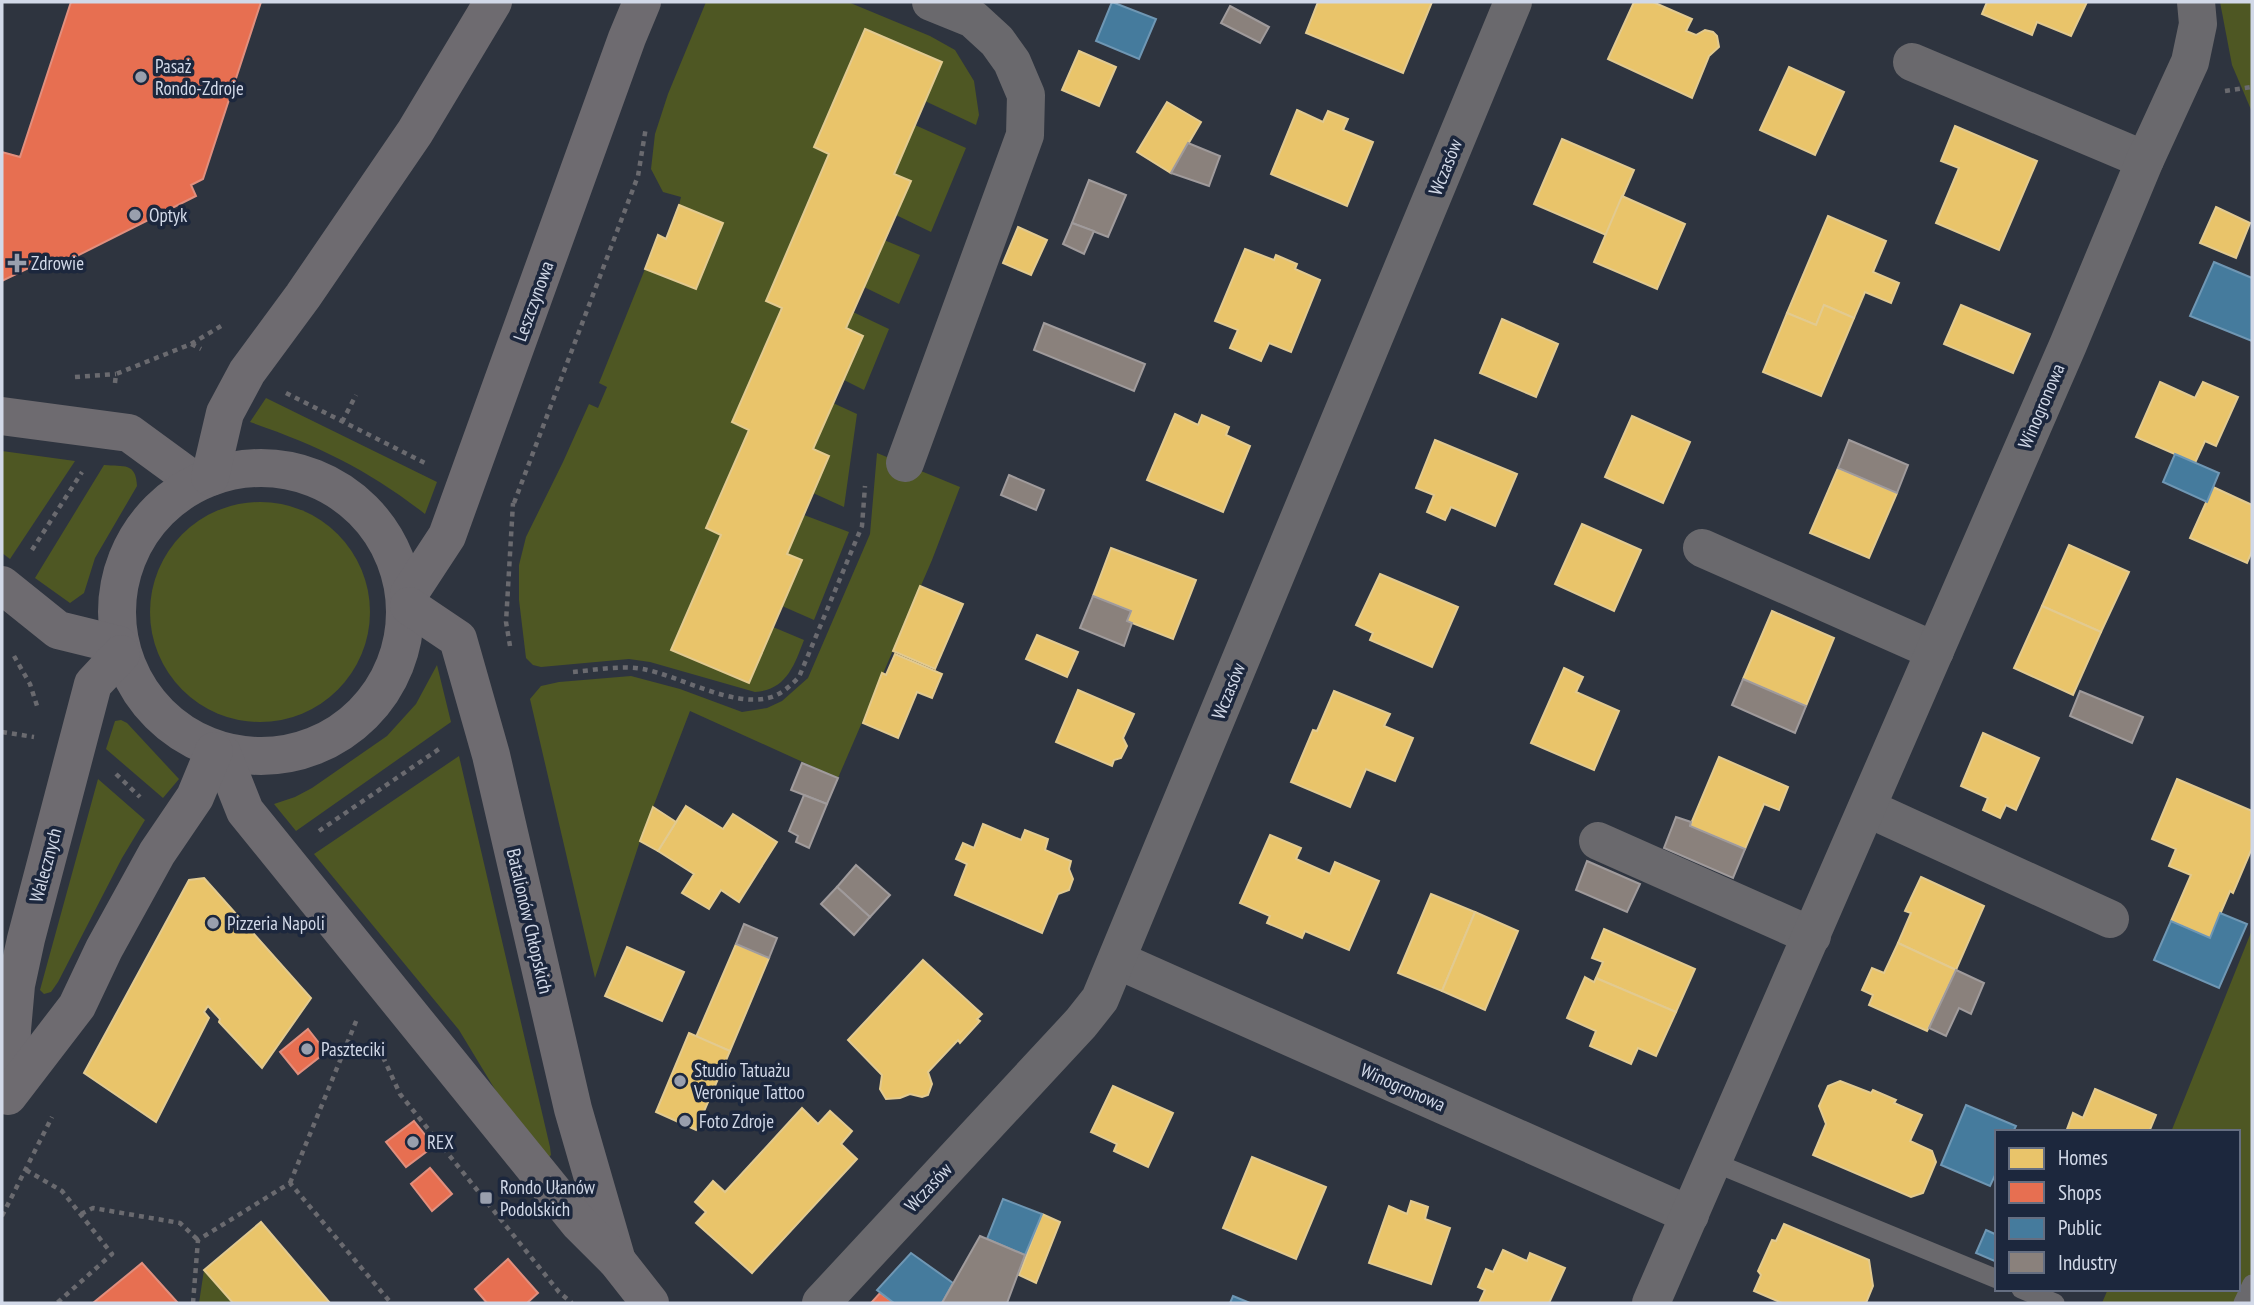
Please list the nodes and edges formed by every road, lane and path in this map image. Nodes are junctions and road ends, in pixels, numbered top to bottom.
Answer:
1 (493, 2) edge
2 (642, 2) edge
3 (931, 2) edge
4 (1513, 2) edge
5 (2196, 2) edge
6 (1912, 62) dead end
7 (647, 121) dead end
8 (2145, 160) junction
9 (201, 349) dead end
10 (115, 383) dead end
11 (282, 391) dead end
12 (356, 395) dead end
13 (2, 416) edge
14 (342, 422) junction
15 (89, 463) dead end
16 (905, 463) dead end
17 (429, 466) dead end
18 (203, 480) junction
19 (865, 484) dead end
20 (505, 499) dead end
21 (514, 503) junction
22 (1702, 548) dead end
23 (29, 556) dead end
24 (2, 585) edge
25 (409, 600) junction
26 (10, 648) dead end
27 (120, 649) junction
28 (511, 650) dead end
29 (1935, 651) junction
30 (573, 672) dead end
31 (41, 717) dead end
32 (2, 732) edge
33 (36, 737) dead end
34 (444, 746) dead end
35 (218, 752) junction
36 (113, 771) dead end
37 (143, 799) dead end
38 (1867, 808) junction
39 (316, 834) dead end
40 (1598, 841) dead end
41 (2110, 919) dead end
42 (1812, 936) junction
43 (1117, 960) junction
44 (361, 1009) dead end
45 (6, 1102) edge
46 (1713, 1162) junction
47 (26, 1170) dead end
48 (290, 1183) junction
49 (81, 1214) junction
50 (1689, 1215) junction
51 (198, 1240) junction
52 (617, 1261) junction
53 (1995, 1278) edge
54 (2252, 1284) edge
55 (2026, 1291) edge
56 (57, 1303) edge
57 (192, 1303) edge
58 (391, 1303) edge
59 (650, 1303) edge
60 (821, 1303) edge
61 (1651, 1303) edge
62 (2055, 1303) edge
63 (2243, 1303) edge

1 - 18 street
2 - 25 street, Leszczynowa
3 - 16 street
4 - 43 street, Wczasów
5 - 8 street, Winogronowa
6 - 8 street
7 - 21 path
8 - 29 street, Winogronowa
9 - 10 path
11 - 14 path
12 - 14 path
13 - 18 street
14 - 17 path
15 - 23 path
18 - 25 street
18 - 27 street
19 - 30 path
20 - 21 path
21 - 28 path
22 - 29 street
24 - 27 street
25 - 35 street
25 - 52 street, Batalionów Chłopskich
26 - 31 path
27 - 35 street
27 - 45 street, Walecznych
29 - 38 street, Winogronowa
32 - 33 path
34 - 39 path
35 - 45 street, Walecznych
35 - 52 street, Batalionów Chłopskich
36 - 37 path
38 - 41 street
38 - 42 street, Winogronowa
40 - 42 street
42 - 46 street, Winogronowa
43 - 50 street, Winogronowa
43 - 60 street, Wczasów
44 - 48 path
46 - 50 street, Winogronowa
46 - 53 lane
47 - 49 path
48 - 51 path
48 - 58 path
49 - 51 path
49 - 56 path
50 - 61 street, Winogronowa
51 - 57 path
52 - 59 street, Batalionów Chłopskich
54 - 63 lane
55 - 62 lane

